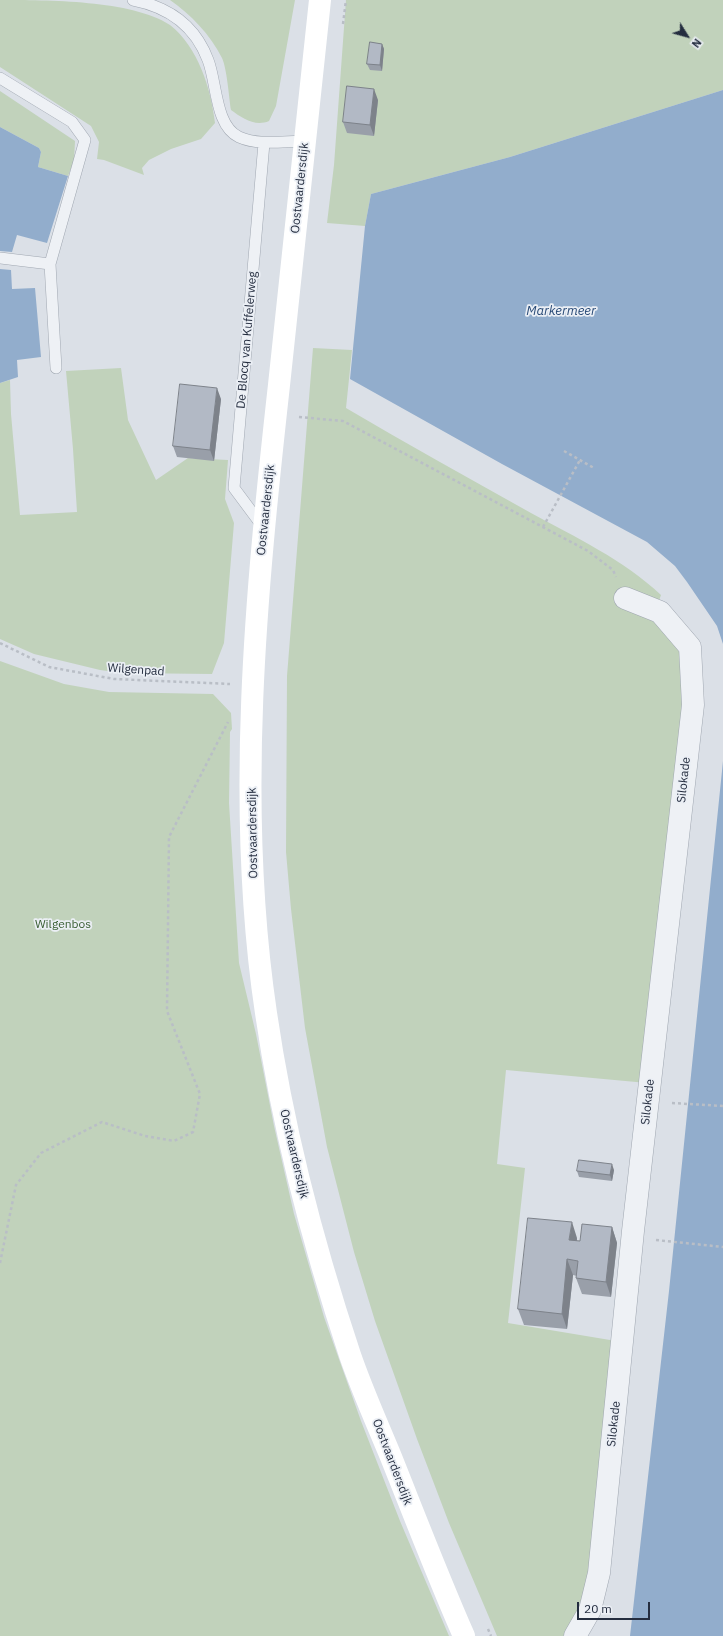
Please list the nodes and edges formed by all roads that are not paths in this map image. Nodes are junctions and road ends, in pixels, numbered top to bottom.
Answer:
1 (133, 0) edge
2 (320, 0) edge
3 (0, 78) edge
4 (306, 141) junction
5 (264, 143) junction
6 (0, 258) edge
7 (50, 264) junction
8 (56, 368) dead end
9 (263, 527) junction
10 (625, 598) road end
11 (464, 1636) edge
12 (575, 1636) edge

1 - 5 lane
2 - 4 main road, Oostvaardersdijk
3 - 7 lane
4 - 5 lane
4 - 9 main road, Oostvaardersdijk
5 - 9 lane, De Blocq van Kuffelerweg
6 - 7 lane
7 - 8 lane
9 - 11 main road, Oostvaardersdijk
10 - 12 street, Silokade

